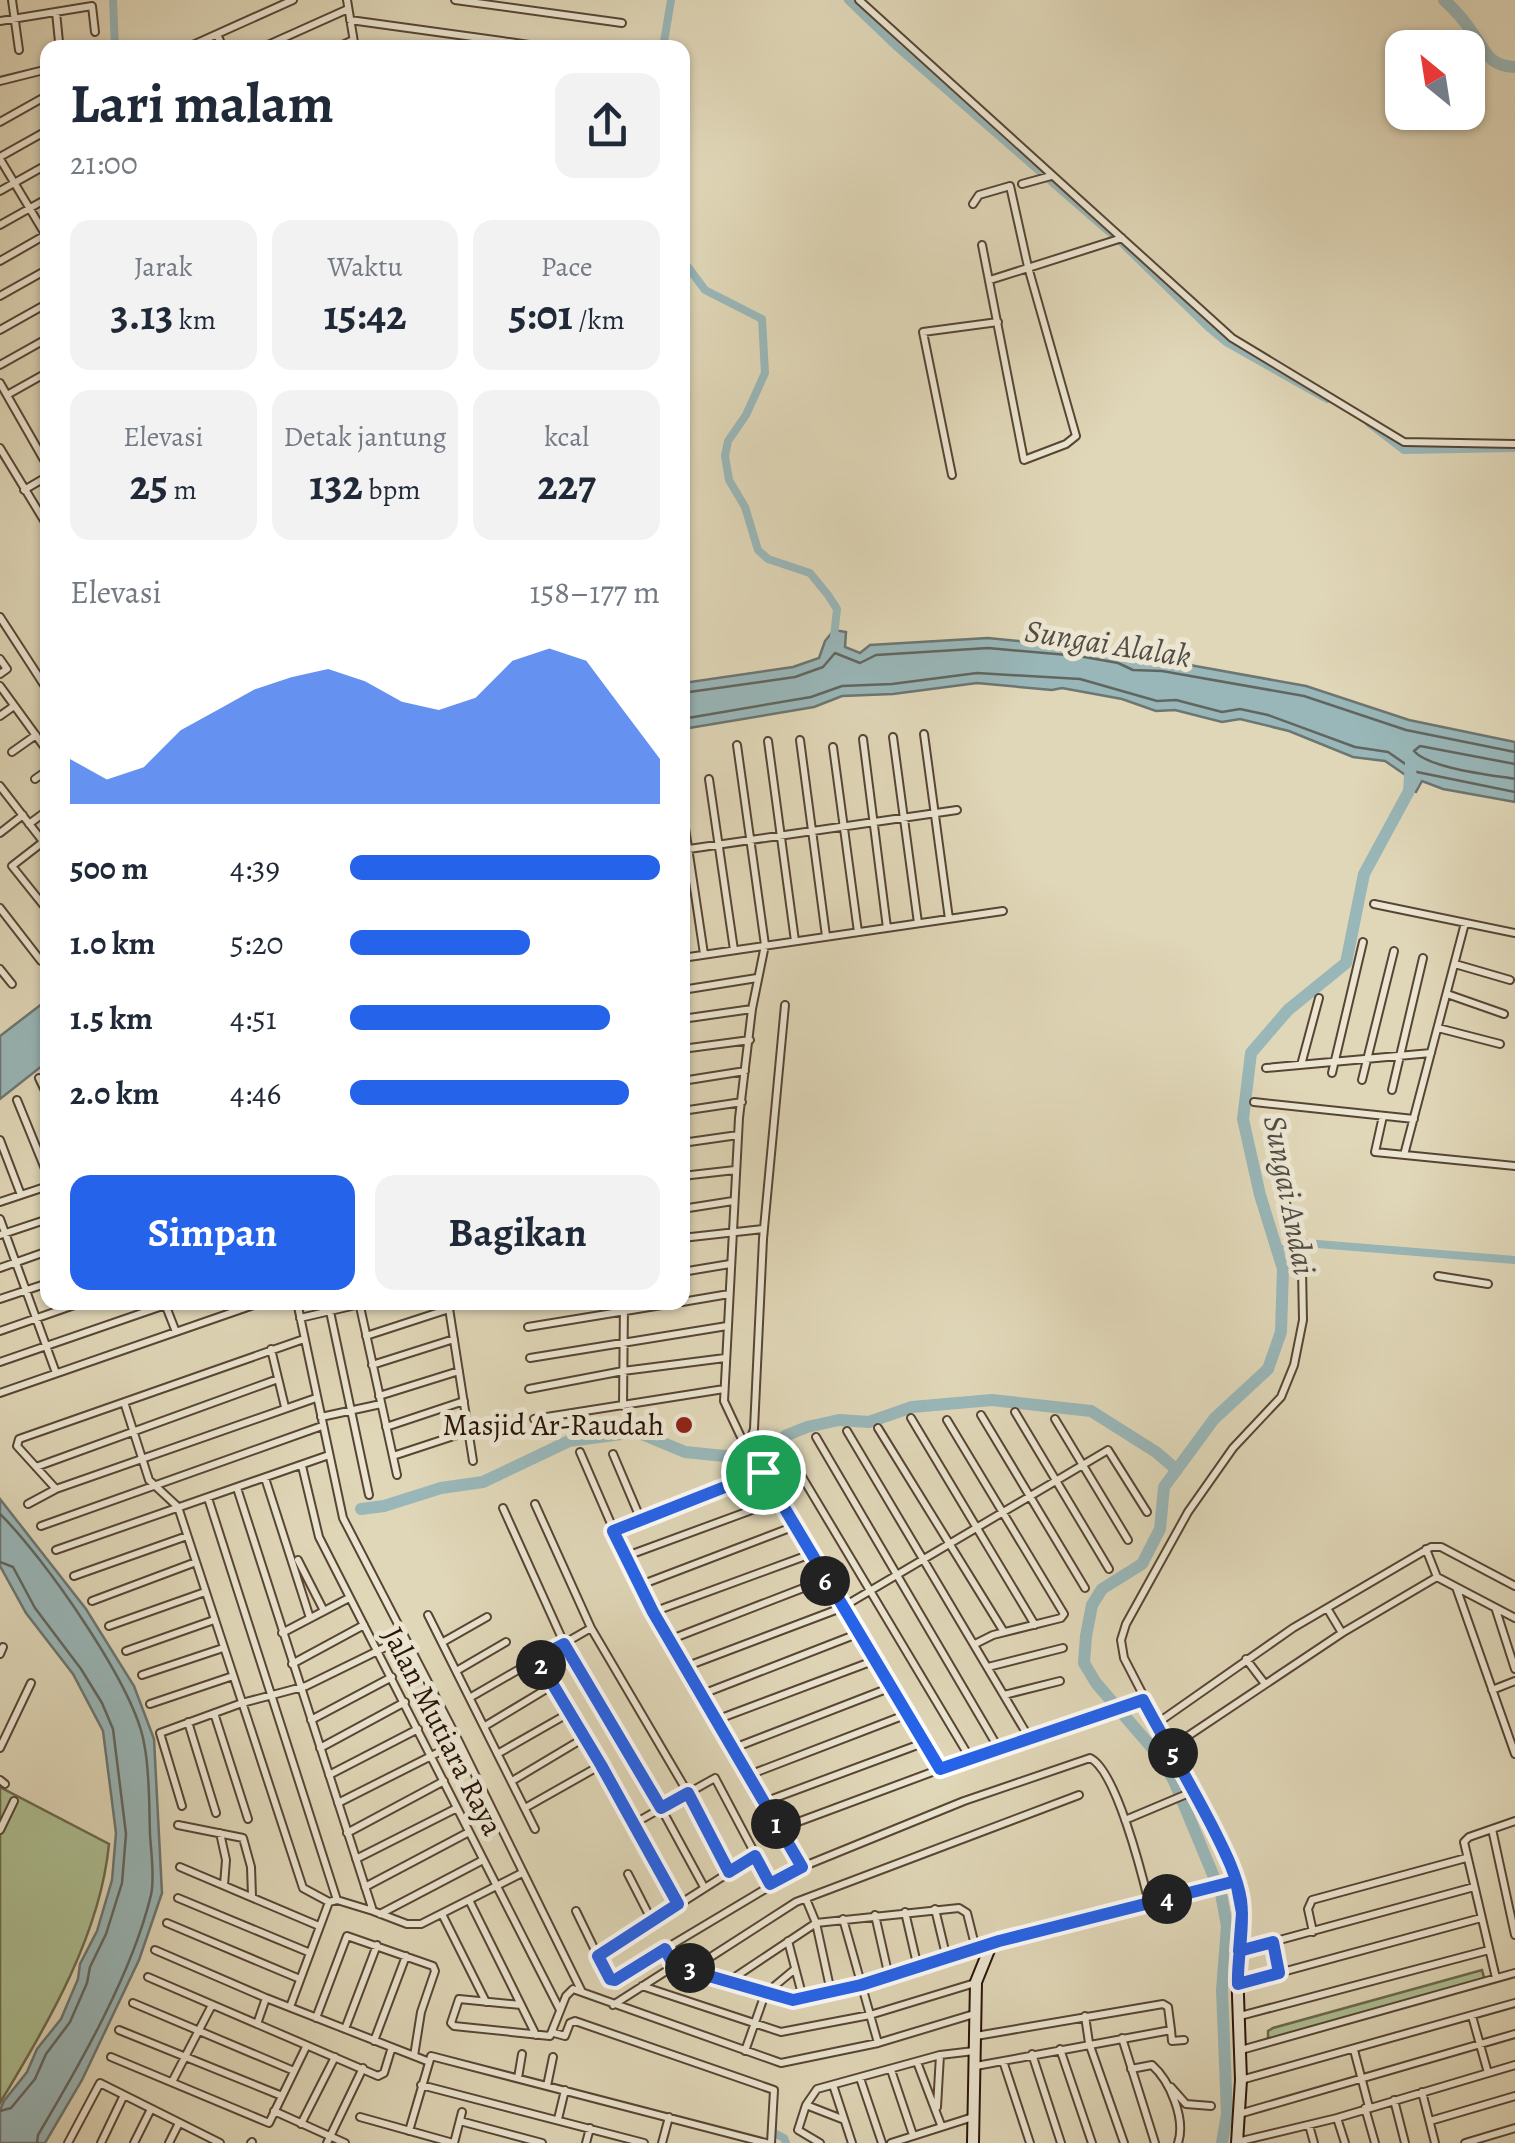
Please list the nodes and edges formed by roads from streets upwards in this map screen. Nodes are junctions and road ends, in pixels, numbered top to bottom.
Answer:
1 (12, 0) edge
2 (293, 0) edge
3 (455, 0) edge
4 (859, 0) edge
5 (482, 2) edge
6 (348, 4) edge
7 (56, 12) junction
8 (15, 19) junction
9 (350, 20) junction
10 (0, 21) edge
11 (622, 23) dead end
12 (95, 32) dead end
13 (217, 34) junction
14 (60, 40) edge
15 (204, 40) edge
16 (220, 40) edge
17 (278, 40) edge
18 (353, 40) edge
19 (476, 40) edge
20 (19, 50) dead end
21 (40, 71) edge
22 (0, 84) edge
23 (40, 100) edge
24 (0, 122) edge
25 (40, 135) edge
26 (0, 158) edge
27 (40, 168) edge
28 (1052, 176) junction
29 (14, 183) junction
30 (1022, 184) dead end
31 (0, 191) edge
32 (40, 202) edge
33 (973, 204) dead end
34 (29, 208) junction
35 (0, 225) edge
36 (40, 225) edge
37 (1124, 238) junction
38 (40, 240) edge
39 (982, 245) dead end
40 (0, 261) edge
41 (1028, 267) junction
42 (40, 274) edge
43 (990, 280) junction
44 (0, 296) edge
45 (40, 308) edge
46 (998, 322) junction
47 (0, 330) edge
48 (40, 342) edge
49 (0, 365) edge
50 (40, 376) edge
51 (0, 383) edge
52 (7, 395) junction
53 (1515, 444) edge
54 (0, 448) edge
55 (40, 452) edge
56 (952, 476) dead end
57 (40, 481) edge
58 (24, 490) junction
59 (40, 515) edge
60 (0, 617) edge
61 (0, 659) edge
62 (0, 674) edge
63 (40, 678) edge
64 (0, 686) edge
65 (14, 706) junction
66 (0, 716) edge
67 (924, 734) dead end
68 (36, 735) junction
69 (893, 737) dead end
70 (864, 738) dead end
71 (800, 740) dead end
72 (40, 741) edge
73 (768, 741) dead end
74 (737, 745) dead end
75 (833, 747) dead end
76 (12, 752) dead end
77 (40, 776) edge
78 (35, 779) dead end
79 (708, 779) dead end
80 (0, 786) edge
81 (957, 810) dead end
82 (935, 813) junction
83 (23, 816) junction
84 (40, 816) edge
85 (904, 819) junction
86 (874, 823) junction
87 (29, 824) junction
88 (843, 827) junction
89 (812, 832) junction
90 (0, 833) edge
91 (781, 836) junction
92 (40, 838) edge
93 (750, 839) junction
94 (718, 844) junction
95 (40, 848) edge
96 (690, 849) edge
97 (690, 873) edge
98 (40, 901) edge
99 (1374, 904) dead end
100 (0, 908) edge
101 (1003, 911) dead end
102 (949, 919) junction
103 (918, 923) junction
104 (1465, 923) junction
105 (887, 928) junction
106 (858, 932) junction
107 (1515, 933) edge
108 (826, 936) junction
109 (795, 941) junction
110 (1363, 942) dead end
111 (765, 944) junction
112 (734, 950) junction
113 (1394, 952) dead end
114 (704, 954) junction
115 (690, 957) edge
116 (1423, 958) dead end
117 (40, 960) edge
118 (1454, 964) junction
119 (0, 969) edge
120 (757, 978) junction
121 (1510, 980) dead end
122 (12, 984) dead end
123 (690, 989) edge
124 (1446, 994) junction
125 (1318, 998) dead end
126 (785, 1005) dead end
127 (752, 1008) junction
128 (1504, 1014) dead end
129 (690, 1019) edge
130 (1438, 1028) junction
131 (750, 1040) junction
132 (1500, 1044) dead end
133 (690, 1048) edge
134 (1431, 1054) junction
135 (1301, 1065) junction
136 (1266, 1068) dead end
137 (746, 1071) junction
138 (1332, 1073) dead end
139 (690, 1080) edge
140 (1362, 1080) dead end
141 (1392, 1090) dead end
142 (17, 1100) dead end
143 (742, 1102) junction
144 (1254, 1102) dead end
145 (690, 1111) edge
146 (1383, 1116) junction
147 (1414, 1119) junction
148 (738, 1134) junction
149 (0, 1140) edge
150 (690, 1143) edge
151 (1278, 1152) dead end
152 (1404, 1155) junction
153 (40, 1156) edge
154 (1515, 1166) edge
155 (735, 1170) junction
156 (690, 1175) edge
157 (40, 1189) edge
158 (22, 1195) junction
159 (733, 1201) junction
160 (0, 1202) edge
161 (690, 1208) edge
162 (0, 1220) edge
163 (40, 1221) edge
164 (764, 1230) junction
165 (732, 1231) junction
166 (3, 1234) edge
167 (690, 1237) edge
168 (40, 1254) edge
169 (16, 1262) junction
170 (730, 1264) junction
171 (0, 1268) edge
172 (690, 1271) edge
173 (1438, 1276) dead end
174 (1488, 1284) dead end
175 (40, 1286) edge
176 (26, 1290) junction
177 (729, 1294) junction
178 (0, 1299) edge
179 (690, 1300) edge
180 (55, 1310) edge
181 (149, 1310) edge
182 (170, 1310) edge
183 (239, 1310) edge
184 (298, 1310) edge
185 (321, 1310) edge
186 (330, 1310) edge
187 (361, 1310) edge
188 (438, 1310) edge
189 (450, 1310) edge
190 (610, 1310) edge
191 (624, 1310) edge
192 (300, 1318) junction
193 (36, 1319) junction
194 (727, 1326) junction
195 (528, 1328) dead end
196 (0, 1331) edge
197 (176, 1332) junction
198 (366, 1336) junction
199 (304, 1339) junction
200 (454, 1339) junction
201 (624, 1343) junction
202 (46, 1347) junction
203 (271, 1350) junction
204 (530, 1358) dead end
205 (725, 1358) junction
206 (0, 1362) edge
207 (372, 1366) junction
208 (459, 1370) junction
209 (623, 1371) junction
210 (56, 1373) junction
211 (278, 1379) junction
212 (530, 1389) dead end
213 (724, 1390) junction
214 (0, 1392) edge
215 (316, 1398) junction
216 (380, 1400) junction
217 (464, 1401) junction
218 (124, 1402) junction
219 (623, 1406) junction
220 (285, 1408) junction
221 (350, 1411) junction
222 (1016, 1412) dead end
223 (981, 1415) dead end
224 (911, 1418) dead end
225 (534, 1419) dead end
226 (1055, 1419) dead end
227 (948, 1420) dead end
228 (322, 1421) junction
229 (386, 1427) junction
230 (878, 1428) dead end
231 (133, 1429) junction
232 (469, 1431) junction
233 (847, 1431) dead end
234 (816, 1438) dead end
235 (749, 1450) junction
236 (580, 1452) dead end
237 (613, 1454) dead end
238 (329, 1455) junction
239 (790, 1455) dead end
240 (393, 1456) junction
241 (142, 1459) junction
242 (474, 1461) dead end
243 (1083, 1465) junction
244 (36, 1466) junction
245 (302, 1466) junction
246 (761, 1470) junction
247 (396, 1475) dead end
248 (265, 1478) junction
249 (1056, 1482) junction
250 (154, 1486) junction
251 (237, 1488) junction
252 (56, 1489) junction
253 (370, 1494) dead end
254 (1030, 1497) junction
255 (208, 1498) junction
256 (779, 1500) junction
257 (28, 1504) dead end
258 (535, 1504) dead end
259 (178, 1508) junction
260 (503, 1508) dead end
261 (1004, 1512) junction
262 (1147, 1512) dead end
263 (641, 1520) junction
264 (41, 1526) dead end
265 (795, 1526) junction
266 (977, 1526) junction
267 (613, 1531) junction
268 (188, 1536) junction
269 (1128, 1540) dead end
270 (950, 1541) junction
271 (1426, 1549) junction
272 (56, 1550) dead end
273 (810, 1554) junction
274 (624, 1558) junction
275 (924, 1558) junction
276 (298, 1560) dead end
277 (196, 1562) junction
278 (1109, 1570) dead end
279 (74, 1576) dead end
280 (897, 1576) junction
281 (1437, 1577) junction
282 (824, 1580) junction
283 (638, 1586) junction
284 (1515, 1586) edge
285 (1456, 1587) junction
286 (1085, 1588) dead end
287 (870, 1591) junction
288 (205, 1592) junction
289 (350, 1598) junction
290 (92, 1601) dead end
291 (841, 1608) junction
292 (1327, 1608) junction
293 (1496, 1609) junction
294 (324, 1611) junction
295 (653, 1612) junction
296 (428, 1615) dead end
297 (487, 1617) dead end
298 (310, 1618) junction
299 (1515, 1618) edge
300 (214, 1620) junction
301 (364, 1625) junction
302 (1035, 1625) junction
303 (109, 1626) dead end
304 (591, 1628) junction
305 (1004, 1632) junction
306 (282, 1633) junction
307 (1342, 1633) junction
308 (857, 1634) junction
309 (404, 1638) junction
310 (669, 1640) junction
311 (443, 1642) junction
312 (506, 1642) dead end
313 (564, 1644) junction
314 (975, 1644) junction
315 (223, 1648) junction
316 (1063, 1648) dead end
317 (126, 1650) dead end
318 (379, 1651) junction
319 (537, 1658) junction
320 (1246, 1659) junction
321 (872, 1661) junction
322 (292, 1664) junction
323 (988, 1666) junction
324 (685, 1667) junction
325 (1515, 1669) edge
326 (458, 1670) junction
327 (142, 1675) dead end
328 (233, 1676) junction
329 (392, 1677) junction
330 (1060, 1680) dead end
331 (1515, 1681) edge
332 (30, 1683) dead end
333 (1265, 1684) junction
334 (553, 1686) junction
335 (301, 1688) junction
336 (889, 1688) junction
337 (1492, 1690) junction
338 (273, 1694) junction
339 (700, 1695) junction
340 (1004, 1695) junction
341 (471, 1698) junction
342 (1143, 1700) junction
343 (405, 1702) junction
344 (242, 1703) junction
345 (150, 1704) dead end
346 (214, 1713) junction
347 (569, 1713) junction
348 (905, 1715) junction
349 (311, 1720) junction
350 (716, 1720) junction
351 (188, 1722) junction
352 (1156, 1724) junction
353 (485, 1726) junction
354 (418, 1728) junction
355 (584, 1738) junction
356 (1031, 1740) junction
357 (460, 1742) junction
358 (923, 1742) junction
359 (0, 1748) edge
360 (320, 1748) junction
361 (734, 1748) junction
362 (1170, 1748) junction
363 (1000, 1749) junction
364 (499, 1754) junction
365 (1515, 1754) edge
366 (432, 1756) junction
367 (970, 1758) junction
368 (601, 1765) junction
369 (940, 1769) junction
370 (329, 1775) junction
371 (749, 1776) junction
372 (444, 1781) junction
373 (512, 1781) junction
374 (688, 1793) junction
375 (1190, 1793) junction
376 (1079, 1795) dead end
377 (14, 1801) dead end
378 (764, 1802) junction
379 (338, 1803) junction
380 (182, 1806) dead end
381 (457, 1808) junction
382 (525, 1808) junction
383 (661, 1808) junction
384 (216, 1813) dead end
385 (248, 1819) dead end
386 (1125, 1820) junction
387 (1515, 1821) edge
388 (634, 1823) junction
389 (178, 1825) dead end
390 (779, 1828) junction
391 (1492, 1828) junction
392 (0, 1830) edge
393 (535, 1830) dead end
394 (470, 1832) junction
395 (220, 1833) junction
396 (348, 1833) junction
397 (755, 1856) junction
398 (1467, 1858) junction
399 (356, 1860) junction
400 (483, 1860) junction
401 (180, 1867) dead end
402 (802, 1867) junction
403 (522, 1872) junction
404 (729, 1872) junction
405 (628, 1874) dead end
406 (1233, 1882) junction
407 (770, 1884) junction
408 (224, 1885) junction
409 (496, 1886) junction
410 (365, 1887) junction
411 (704, 1887) junction
412 (1474, 1887) junction
413 (1202, 1890) joint
414 (252, 1896) junction
415 (178, 1898) dead end
416 (806, 1899) junction
417 (469, 1900) junction
418 (333, 1901) junction
419 (1149, 1903) junction
420 (678, 1904) junction
421 (576, 1910) dead end
422 (936, 1910) junction
423 (905, 1912) junction
424 (376, 1913) junction
425 (442, 1914) junction
426 (875, 1915) junction
427 (1482, 1918) junction
428 (843, 1919) junction
429 (652, 1920) junction
430 (816, 1923) junction
431 (167, 1924) dead end
432 (319, 1926) junction
433 (1312, 1932) junction
434 (1515, 1935) edge
435 (788, 1941) junction
436 (1273, 1942) junction
437 (376, 1945) junction
438 (991, 1945) junction
439 (665, 1949) junction
440 (976, 1949) junction
441 (156, 1950) dead end
442 (1489, 1950) junction
443 (1239, 1951) junction
444 (308, 1952) junction
445 (406, 1956) junction
446 (598, 1956) junction
447 (947, 1959) junction
448 (674, 1966) junction
449 (918, 1968) junction
450 (692, 1969) junction
451 (796, 1969) junction
452 (1515, 1972) edge
453 (1279, 1973) junction
454 (890, 1977) junction
455 (148, 1978) dead end
456 (1496, 1978) junction
457 (300, 1979) junction
458 (976, 1982) junction
459 (726, 1983) junction
460 (1238, 1984) junction
461 (861, 1985) junction
462 (641, 1986) junction
463 (582, 1992) junction
464 (832, 1992) junction
465 (765, 1994) junction
466 (266, 1998) junction
467 (803, 1998) junction
468 (486, 2002) junction
469 (1515, 2002) edge
470 (133, 2004) dead end
471 (212, 2005) junction
472 (521, 2005) junction
473 (613, 2005) junction
474 (290, 2007) junction
475 (560, 2011) junction
476 (975, 2014) junction
477 (870, 2015) junction
478 (1085, 2016) junction
479 (1240, 2016) junction
480 (1472, 2016) junction
481 (316, 2018) junction
482 (257, 2024) junction
483 (754, 2025) junction
484 (345, 2029) junction
485 (118, 2030) dead end
486 (199, 2030) junction
487 (1170, 2030) junction
488 (554, 2033) junction
489 (1515, 2034) edge
490 (536, 2036) junction
491 (975, 2036) junction
492 (1122, 2038) junction
493 (1184, 2040) dead end
494 (374, 2041) junction
495 (878, 2043) junction
496 (1090, 2043) junction
497 (1480, 2044) junction
498 (306, 2047) junction
499 (1060, 2049) junction
500 (391, 2050) junction
501 (1242, 2050) junction
502 (1354, 2050) junction
503 (745, 2051) junction
504 (975, 2051) junction
505 (522, 2054) dead end
506 (1032, 2054) junction
507 (414, 2056) junction
508 (940, 2056) junction
509 (111, 2057) dead end
510 (186, 2057) junction
511 (335, 2057) junction
512 (553, 2058) dead end
513 (1004, 2060) junction
514 (427, 2062) junction
515 (917, 2062) junction
516 (1515, 2065) edge
517 (974, 2066) junction
518 (363, 2068) junction
519 (1131, 2068) junction
520 (891, 2070) junction
521 (294, 2071) junction
522 (1488, 2074) junction
523 (518, 2078) junction
524 (860, 2078) junction
525 (1362, 2079) junction
526 (1242, 2080) junction
527 (172, 2082) junction
528 (1166, 2082) junction
529 (421, 2085) junction
530 (548, 2086) junction
531 (833, 2086) junction
532 (565, 2090) junction
533 (1422, 2092) junction
534 (124, 2096) junction
535 (282, 2096) junction
536 (1515, 2096) edge
537 (1394, 2100) junction
538 (806, 2105) junction
539 (1212, 2106) dead end
540 (1367, 2108) junction
541 (150, 2109) junction
542 (274, 2112) junction
543 (462, 2112) dead end
544 (937, 2114) junction
545 (1239, 2114) junction
546 (360, 2117) dead end
547 (669, 2117) junction
548 (973, 2117) junction
549 (1338, 2118) junction
550 (558, 2119) junction
551 (843, 2120) junction
552 (460, 2121) junction
553 (1430, 2121) junction
554 (179, 2123) junction
555 (301, 2124) junction
556 (940, 2125) junction
557 (1309, 2125) junction
558 (590, 2128) junction
559 (1515, 2128) edge
560 (409, 2131) junction
561 (913, 2135) junction
562 (203, 2139) edge
563 (1491, 2139) edge
564 (328, 2140) edge
565 (620, 2140) edge
566 (68, 2143) edge
567 (101, 2143) edge
568 (134, 2143) edge
569 (168, 2143) edge
570 (220, 2143) edge
571 (345, 2143) edge
572 (454, 2143) edge
573 (542, 2143) edge
574 (586, 2143) edge
575 (644, 2143) edge
576 (662, 2143) edge
577 (769, 2143) edge
578 (820, 2143) edge
579 (852, 2143) edge
580 (882, 2143) edge
581 (891, 2143) edge
582 (974, 2143) edge
583 (1030, 2143) edge
584 (1061, 2143) edge
585 (1092, 2143) edge
586 (1124, 2143) edge
587 (1155, 2143) edge
588 (1178, 2143) edge
589 (1237, 2143) edge
590 (1314, 2143) edge
591 (1345, 2143) edge
592 (1375, 2143) edge
593 (1405, 2143) edge
594 (1435, 2143) edge
595 (1465, 2143) edge

1 - 8 street
2 - 13 street
3 - 5 street
4 - 28 street
5 - 11 street
6 - 9 street
6 - 17 street
7 - 8 street
7 - 12 street
7 - 14 street
8 - 10 street
8 - 20 street
9 - 18 street
9 - 19 street
13 - 15 street
13 - 16 street
21 - 22 street
23 - 24 street
25 - 26 street
26 - 29 street
27 - 29 street
28 - 30 street
28 - 37 street
29 - 31 street
29 - 34 street
32 - 34 street
33 - 41 street
34 - 35 street
34 - 36 street
37 - 41 street
37 - 53 street
38 - 40 street
39 - 43 street
41 - 43 street
41 - 46 street
42 - 44 street
43 - 46 street
45 - 47 street
46 - 56 street
48 - 49 street
50 - 52 street
51 - 52 street
52 - 55 street
54 - 58 street
57 - 58 street
58 - 59 street
60 - 63 street
61 - 62 street
64 - 65 street
65 - 66 street
65 - 68 street
67 - 82 street
68 - 72 street
68 - 76 street
69 - 85 street
70 - 86 street
71 - 89 street
73 - 91 street
74 - 93 street
75 - 88 street
77 - 78 street
79 - 94 street
80 - 83 street
81 - 82 street
82 - 85 street
82 - 102 street
83 - 87 street
83 - 90 street
84 - 87 street
85 - 86 street
85 - 103 street
86 - 88 street
86 - 105 street
87 - 92 street
88 - 89 street
88 - 106 street
89 - 91 street
89 - 108 street
91 - 93 street
91 - 109 street
93 - 94 street
93 - 111 street
94 - 96 street
94 - 112 street
95 - 98 street
97 - 114 street
99 - 104 street
100 - 117 street
101 - 102 street
102 - 103 street
103 - 105 street
104 - 107 street
104 - 118 street
105 - 106 street
106 - 108 street
108 - 109 street
109 - 111 street
110 - 138 street
111 - 112 street
111 - 120 street
112 - 114 street
113 - 140 street
114 - 115 street
116 - 141 street
118 - 121 street
118 - 124 street
119 - 122 street
120 - 123 street
120 - 127 street
124 - 128 street
124 - 130 street
125 - 135 street
126 - 164 street
127 - 129 street
127 - 131 street
130 - 132 street
130 - 134 street
131 - 133 street
131 - 137 street
134 - 135 street
134 - 147 street
135 - 136 street
137 - 139 street
137 - 143 street
142 - 153 street
143 - 145 street
143 - 148 street
144 - 146 street
146 - 147 street
146 - 152 street
147 - 152 street
148 - 150 street
148 - 155 street
149 - 158 street
151 - 342 street
152 - 154 street
155 - 156 street
155 - 159 street
157 - 158 street
158 - 160 street
159 - 161 street
159 - 165 street
162 - 166 street
163 - 166 street
164 - 165 street
164 - 235 street
165 - 167 street
165 - 170 street
166 - 169 street
168 - 169 street
169 - 171 street
169 - 176 street
170 - 172 street
170 - 177 street
173 - 174 street
175 - 176 street
176 - 178 street
176 - 193 street
177 - 179 street
177 - 194 street
180 - 193 street
181 - 202 street
182 - 197 street
183 - 197 street
184 - 192 street
185 - 192 street
186 - 221 street
187 - 198 street
188 - 198 street
189 - 200 street
190 - 195 street
191 - 201 street
192 - 199 street
193 - 196 street
193 - 202 street
194 - 201 street
194 - 205 street
197 - 210 street
198 - 207 street
199 - 203 street
199 - 215 street
200 - 207 street
200 - 208 street
201 - 204 street
201 - 209 street
202 - 206 street
202 - 210 street
203 - 211 street
203 - 218 street
205 - 209 street
205 - 213 street
207 - 216 street
208 - 216 street
208 - 217 street
209 - 212 street
209 - 219 street
210 - 214 street
211 - 220 street
211 - 231 street
213 - 219 street
213 - 235 street
215 - 220 street
215 - 228 street
216 - 221 street
216 - 229 street
217 - 229 street
217 - 232 street
218 - 231 street
218 - 244 street
219 - 225 street
220 - 241 street
221 - 228 street
221 - 253 street
222 - 249 street
223 - 254 street
224 - 266 street
226 - 243 street
227 - 261 street
228 - 238 street
228 - 250 street
229 - 240 street
230 - 270 street
231 - 241 street
231 - 244 street
232 - 240 street
232 - 242 street
233 - 275 street
234 - 280 street
235 - 246 street
236 - 267 street
237 - 263 street
238 - 245 street
238 - 309 street
239 - 287 street
240 - 247 street
241 - 250 street
241 - 252 street
243 - 249 street
243 - 262 street
243 - 269 street
244 - 252 street
245 - 248 street
245 - 289 street, Jalan Mutiara Raya
246 - 256 street
246 - 263 street
248 - 251 street
248 - 298 street
249 - 254 street
249 - 278 street
250 - 259 street
250 - 264 street
251 - 255 street
251 - 306 street
252 - 257 street
254 - 261 street
254 - 286 street
255 - 259 street
255 - 338 street
256 - 265 street
256 - 274 street
258 - 304 street
259 - 268 street
259 - 272 street
260 - 313 street
261 - 266 street
261 - 302 street
263 - 267 street
265 - 273 street
265 - 283 street
266 - 270 street
266 - 302 street
267 - 274 street
268 - 277 street
268 - 279 street
270 - 275 street
270 - 305 street
271 - 281 street
271 - 284 street
271 - 292 street
273 - 282 street
273 - 295 street
274 - 283 street
275 - 280 street
275 - 314 street
276 - 294 street
277 - 288 street
277 - 290 street
280 - 287 street
280 - 363 street
281 - 285 street
281 - 307 street
282 - 291 street
282 - 310 street
283 - 295 street
285 - 293 street
285 - 337 street
287 - 291 street
287 - 367 street
288 - 300 street
288 - 303 street
289 - 294 street
289 - 301 street, Jalan Mutiara Raya
291 - 308 street
291 - 324 street
292 - 307 street
292 - 320 street
293 - 299 street
293 - 325 street
294 - 298 street
295 - 310 street
296 - 311 street
297 - 311 street
298 - 306 street
300 - 315 street
300 - 317 street
301 - 318 street, Jalan Mutiara Raya
301 - 322 street
302 - 305 street
304 - 313 street
304 - 374 street
305 - 314 street
306 - 322 street
307 - 333 street
308 - 321 street
308 - 339 street
309 - 318 street
309 - 357 street
310 - 324 street
311 - 326 street
312 - 326 street
313 - 319 street
313 - 383 street
314 - 323 street
315 - 327 street
315 - 328 street
316 - 323 street
318 - 329 street, Jalan Mutiara Raya
318 - 335 street
319 - 334 street
319 - 341 street
320 - 333 street
320 - 352 street
321 - 336 street
321 - 350 street
322 - 335 street
323 - 340 street
324 - 339 street
326 - 341 street
328 - 344 street
328 - 345 street
329 - 343 street, Jalan Mutiara Raya
329 - 349 street
330 - 340 street
331 - 337 street
332 - 359 street
333 - 362 street
334 - 347 street
334 - 353 street
335 - 338 street
335 - 349 street
336 - 348 street
336 - 361 street
337 - 365 street
338 - 344 street
338 - 418 street
339 - 350 street
340 - 356 street
341 - 353 street
342 - 352 street
342 - 356 street
343 - 354 street, Jalan Mutiara Raya
343 - 360 street
344 - 346 street
344 - 418 street
346 - 351 street
346 - 385 street
347 - 355 street
347 - 364 street
348 - 358 street
348 - 371 street
349 - 360 street
350 - 361 street
351 - 380 street
351 - 384 street
352 - 362 street
353 - 364 street
354 - 366 street, Jalan Mutiara Raya
354 - 370 street
355 - 368 street
355 - 373 street
356 - 363 street
357 - 366 street
357 - 403 street
358 - 369 street
358 - 378 street
360 - 370 street
361 - 371 street
362 - 375 street
363 - 367 street
364 - 373 street
366 - 372 street, Jalan Mutiara Raya
366 - 379 street
367 - 369 street
368 - 382 street
368 - 388 street
369 - 390 street
370 - 379 street
371 - 378 street
372 - 381 street, Jalan Mutiara Raya
372 - 396 street
373 - 382 street
374 - 383 street
374 - 397 street
374 - 404 street
375 - 386 street
375 - 406 street
376 - 416 street
377 - 392 street
378 - 390 street
379 - 396 street
381 - 394 street, Jalan Mutiara Raya
381 - 399 street
382 - 393 street
383 - 388 street
383 - 411 street
386 - 402 street
386 - 419 street
387 - 391 street
388 - 420 street
389 - 395 street
390 - 402 street
391 - 398 street
391 - 434 street
394 - 400 street, Jalan Mutiara Raya
394 - 410 street
395 - 408 street
395 - 414 street
396 - 399 street
397 - 404 street
397 - 407 street
398 - 412 street
398 - 433 street
399 - 410 street
400 - 409 street, Jalan Mutiara Raya
400 - 424 street
401 - 408 street
402 - 407 street
403 - 409 street
403 - 463 street
404 - 411 street
405 - 429 street
406 - 413 street
406 - 443 street
407 - 439 street
408 - 414 street
409 - 417 street
409 - 475 street, Jalan Mutiara Raya
410 - 424 street
411 - 420 street
412 - 427 street
412 - 433 street
413 - 419 street
414 - 432 street
415 - 444 street
416 - 430 street
416 - 450 street
417 - 425 street
417 - 472 street
418 - 424 street
418 - 432 street
419 - 438 street
420 - 429 street
421 - 446 street
422 - 423 street
422 - 440 street
422 - 447 street
423 - 426 street
423 - 449 street
424 - 425 street
425 - 468 street
426 - 428 street
426 - 454 street
427 - 442 street
427 - 453 street
428 - 430 street
428 - 461 street
429 - 446 street
430 - 435 street
430 - 464 street
431 - 457 street
432 - 444 street
433 - 436 street
435 - 451 street
435 - 459 street
436 - 443 street
436 - 453 street
437 - 445 street
437 - 481 street
437 - 484 street
438 - 440 street
438 - 458 street
439 - 446 street
439 - 448 street
440 - 447 street
441 - 466 street
442 - 456 street
442 - 479 street
443 - 460 street
444 - 457 street
445 - 494 street
445 - 507 street
447 - 449 street
448 - 450 street
448 - 462 street
449 - 454 street
450 - 459 street
451 - 465 street
451 - 467 street
452 - 456 street
453 - 460 street
454 - 461 street
455 - 471 street
456 - 501 street
457 - 474 street
458 - 476 street
458 - 477 street
459 - 465 street
460 - 479 street
461 - 464 street
461 - 477 street
462 - 473 street
462 - 483 street
463 - 473 street
463 - 475 street
464 - 467 street
465 - 467 street
465 - 483 street
466 - 474 street
466 - 482 street
468 - 472 street
468 - 490 street
469 - 480 street
470 - 486 street
471 - 482 street
471 - 486 street
472 - 490 street
473 - 503 street
474 - 481 street
475 - 488 street
476 - 491 street
476 - 495 street
477 - 483 street
477 - 495 street
478 - 487 street
478 - 491 street
478 - 496 street
479 - 501 street
480 - 497 street
480 - 502 street
481 - 484 street
482 - 498 street
483 - 503 street
484 - 494 street
485 - 510 street
486 - 510 street
486 - 521 street
487 - 492 street
487 - 493 street
488 - 490 street
488 - 577 street
489 - 497 street
491 - 504 street
492 - 496 street
492 - 519 street
494 - 500 street
495 - 503 street
496 - 499 street
496 - 586 street
497 - 522 street
497 - 525 street
498 - 511 street
498 - 521 street
499 - 506 street
499 - 585 street
500 - 507 street
500 - 518 street
501 - 526 street
502 - 525 street
502 - 526 street
504 - 508 street
504 - 517 street
505 - 523 street
506 - 513 street
506 - 584 street
507 - 514 street
508 - 515 street
508 - 544 street
509 - 527 street
510 - 527 street
510 - 535 street
511 - 518 street
511 - 555 street
512 - 530 street
513 - 517 street
513 - 583 street
514 - 523 street
514 - 529 street
515 - 520 street
515 - 544 street
516 - 522 street
517 - 548 street
518 - 564 street
519 - 528 street
519 - 587 street
520 - 524 street
520 - 561 street
521 - 535 street
522 - 533 street
523 - 530 street
524 - 531 street
524 - 580 street
525 - 540 street
525 - 545 street
526 - 545 street
527 - 542 street
528 - 539 street
528 - 588 street
529 - 550 street
529 - 560 street
530 - 532 street
531 - 538 street
531 - 551 street
532 - 547 street
532 - 550 street
533 - 537 street
533 - 553 street
534 - 541 street
534 - 566 street
534 - 567 street
535 - 542 street
536 - 553 street
537 - 540 street
537 - 593 street
538 - 551 street
538 - 578 street
540 - 549 street
540 - 592 street
541 - 554 street
541 - 568 street
542 - 555 street
543 - 552 street
544 - 556 street
545 - 589 street
546 - 560 street
547 - 576 street
547 - 577 street
548 - 556 street
548 - 582 street
549 - 557 street
549 - 591 street
550 - 558 street
551 - 579 street
552 - 572 street
552 - 573 street
553 - 594 street
554 - 562 street
554 - 569 street
555 - 564 street
556 - 561 street
557 - 589 street
557 - 590 street
558 - 565 street
558 - 574 street
559 - 563 street
560 - 572 street
561 - 581 street
562 - 570 street
563 - 595 street
564 - 571 street
565 - 575 street

